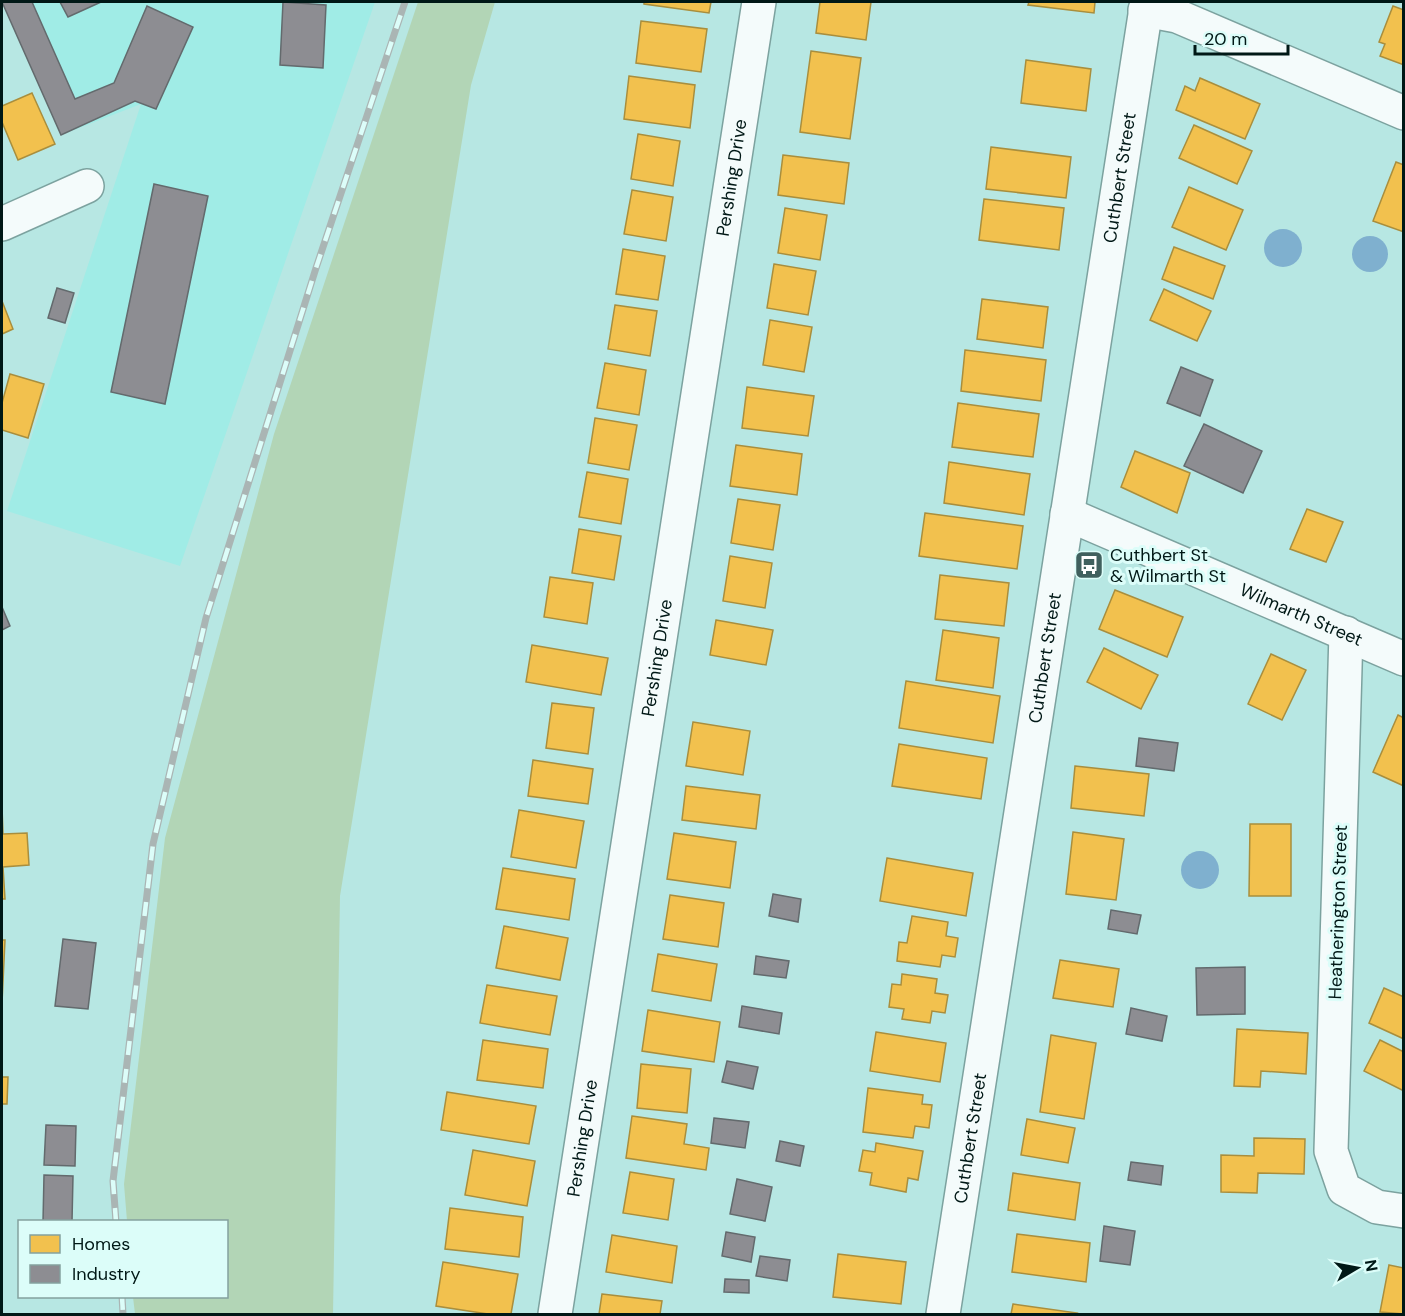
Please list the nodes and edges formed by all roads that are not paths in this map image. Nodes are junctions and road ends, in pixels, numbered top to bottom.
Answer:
1 (759, 2) edge
2 (1146, 6) edge
3 (1404, 113) edge
4 (87, 186) dead end
5 (2, 224) edge
6 (1067, 514) junction
7 (1346, 633) junction
8 (1404, 659) edge
9 (1404, 1211) edge
10 (555, 1314) edge
11 (943, 1314) edge

1 - 10 street, Pershing Drive
2 - 3 street
2 - 6 street, Cuthbert Street
4 - 5 street
6 - 7 street, Wilmarth Street
6 - 11 street, Cuthbert Street
7 - 8 street, Wilmarth Street
7 - 9 street, Heatherington Street

